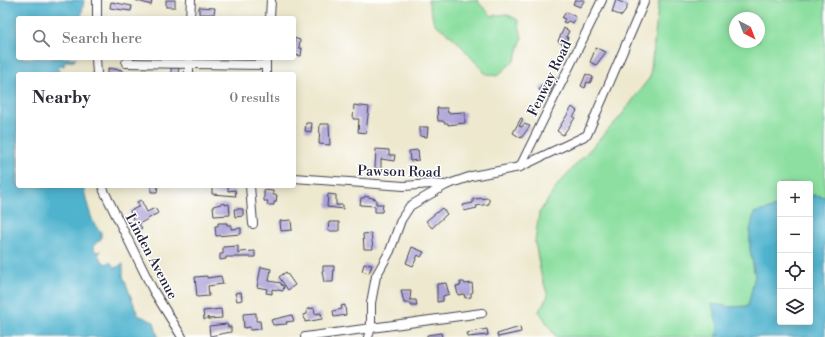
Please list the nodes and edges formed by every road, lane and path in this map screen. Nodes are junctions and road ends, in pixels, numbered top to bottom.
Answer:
1 (97, 0) edge
2 (191, 0) edge
3 (271, 0) edge
4 (602, 0) edge
5 (645, 0) edge
6 (97, 16) edge
7 (190, 16) edge
8 (270, 16) edge
9 (96, 60) edge
10 (189, 61) edge
11 (265, 62) edge
12 (126, 63) dead end
13 (97, 72) edge
14 (189, 72) edge
15 (266, 72) edge
16 (520, 167) junction
17 (296, 178) edge
18 (446, 185) junction
19 (103, 188) edge
20 (250, 188) edge
21 (253, 224) dead end
22 (482, 313) dead end
23 (371, 328) junction
24 (182, 337) edge
25 (305, 337) edge
26 (368, 337) edge

1 - 6 street
2 - 7 street
3 - 8 street
4 - 16 street, Fenway Road
5 - 16 street, Pawson Road
9 - 13 street
10 - 11 street
10 - 12 street
10 - 14 street
11 - 15 street
16 - 18 street, Pawson Road
17 - 18 street, Pawson Road
18 - 23 street
19 - 24 street, Linden Avenue
20 - 21 street
22 - 23 street
23 - 25 street
23 - 26 street

